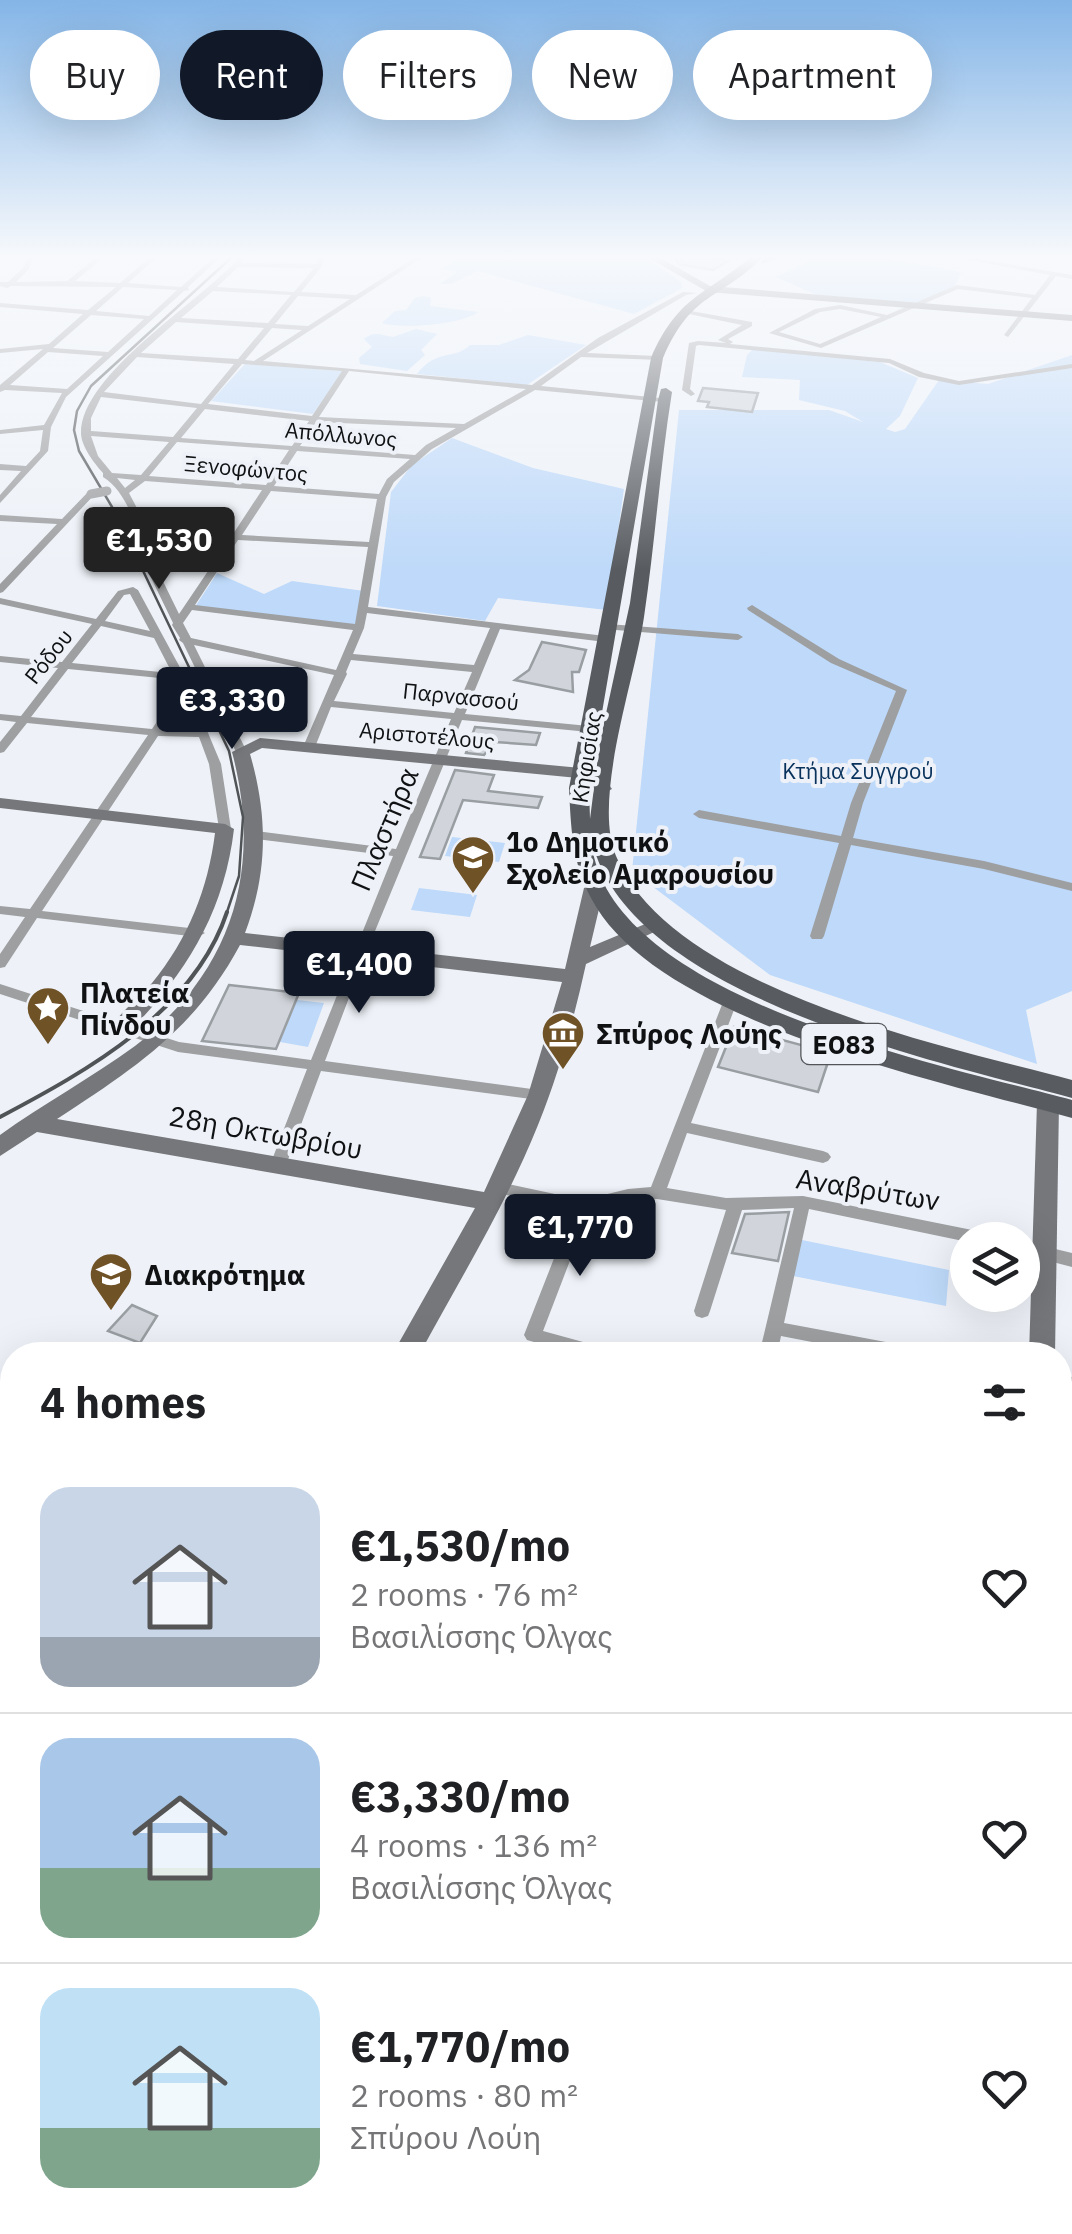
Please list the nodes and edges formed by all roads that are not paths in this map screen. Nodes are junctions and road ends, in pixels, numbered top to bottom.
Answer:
1 (33, 361) edge
2 (103, 361) edge
3 (130, 361) edge
4 (229, 361) edge
5 (258, 361) edge
6 (569, 361) edge
7 (657, 361) edge
8 (670, 361) edge
9 (691, 361) edge
10 (891, 361) edge
11 (240, 362) junction
12 (255, 363) junction
13 (1072, 366) edge
14 (347, 369) junction
15 (1, 388) edge
16 (530, 390) junction
17 (68, 391) junction
18 (98, 394) junction
19 (691, 394) dead end
20 (656, 400) junction
21 (206, 404) junction
22 (314, 419) junction
23 (463, 426) junction
24 (47, 427) junction
25 (0, 432) edge
26 (85, 433) junction
27 (176, 438) junction
28 (295, 447) junction
29 (414, 457) junction
30 (0, 468) edge
31 (28, 469) junction
32 (106, 475) junction
33 (143, 478) junction
34 (268, 488) junction
35 (124, 493) junction
36 (382, 497) junction
37 (0, 500) edge
38 (0, 518) edge
39 (61, 522) junction
40 (237, 536) junction
41 (142, 537) junction
42 (375, 545) junction
43 (0, 590) edge
44 (0, 601) edge
45 (189, 607) junction
46 (752, 608) dead end
47 (364, 610) junction
48 (100, 623) junction
49 (177, 626) junction
50 (496, 626) junction
51 (360, 628) junction
52 (634, 628) junction
53 (606, 633) junction
54 (158, 636) junction
55 (738, 637) dead end
56 (184, 640) junction
57 (348, 657) junction
58 (0, 659) edge
59 (64, 664) junction
60 (478, 669) junction
61 (178, 673) junction
62 (342, 674) junction
63 (185, 688) junction
64 (329, 704) junction
65 (459, 716) junction
66 (0, 717) edge
67 (25, 720) junction
68 (590, 729) junction
69 (156, 733) junction
70 (202, 734) junction
71 (309, 747) junction
72 (0, 750) edge
73 (241, 752) junction
74 (442, 758) junction
75 (582, 773) junction
76 (603, 790) junction
77 (0, 804) edge
78 (699, 814) dead end
79 (102, 815) junction
80 (225, 829) junction
81 (256, 835) junction
82 (847, 840) junction
83 (400, 853) junction
84 (1072, 887) edge
85 (594, 888) junction
86 (0, 910) edge
87 (34, 914) junction
88 (658, 926) junction
89 (198, 934) junction
90 (817, 936) dead end
91 (236, 938) junction
92 (633, 938) junction
93 (358, 953) junction
94 (0, 964) edge
95 (574, 969) junction
96 (0, 989) edge
97 (730, 1002) junction
98 (120, 1029) junction
99 (154, 1041) junction
100 (318, 1065) junction
101 (1072, 1090) edge
102 (539, 1095) junction
103 (1060, 1106) edge
104 (32, 1122) junction
105 (683, 1127) junction
106 (0, 1147) edge
107 (823, 1157) dead end
108 (278, 1165) junction
109 (658, 1192) junction
110 (495, 1195) junction
111 (803, 1202) junction
112 (736, 1203) junction
113 (583, 1206) junction
114 (1038, 1222) edge
115 (950, 1232) edge
116 (1040, 1251) edge
117 (1072, 1260) edge
118 (702, 1312) dead end
119 (1038, 1312) edge
120 (775, 1328) junction
121 (412, 1342) edge
122 (558, 1342) edge
123 (771, 1342) edge
124 (849, 1342) edge
125 (1041, 1342) edge

1 - 15 street
2 - 17 street
3 - 18 street
4 - 11 street
5 - 12 street
6 - 16 street
7 - 20 main road, Κηφισίας / ΕΟ83
8 - 20 main road, Κηφισίας / ΕΟ83
9 - 19 street
10 - 13 street
11 - 12 street
11 - 21 street
12 - 14 street
14 - 16 street
14 - 22 street
15 - 17 street
16 - 20 street
16 - 23 street
17 - 24 street
18 - 21 street
18 - 26 street
20 - 52 main road, Κηφισίας / ΕΟ83
20 - 53 main road, Κηφισίας / ΕΟ83
21 - 22 street
21 - 27 street
22 - 23 street
22 - 28 street
23 - 29 street
24 - 25 street
24 - 31 street
26 - 27 street, Απόλλωνος
26 - 32 street
27 - 28 street, Απόλλωνος
27 - 33 street
28 - 29 street, Απόλλωνος
28 - 34 street
29 - 36 street
30 - 31 street
31 - 37 street
32 - 33 street, Ξενοφώντος
32 - 35 street
33 - 34 street, Ξενοφώντος
33 - 35 street
34 - 36 street, Ξενοφώντος
34 - 40 street
35 - 41 street
36 - 42 street
38 - 39 street
39 - 41 street, bridge
39 - 43 street
40 - 41 street
40 - 42 street
40 - 45 street
41 - 49 street
42 - 47 street
44 - 48 street
45 - 49 street
45 - 51 street
46 - 82 street
47 - 50 street
47 - 51 street
48 - 54 street
48 - 54 street, Ρόδου
48 - 59 street, Ρόδου
49 - 56 street
50 - 53 street
50 - 60 street, Πλαστήρα
51 - 57 street
52 - 53 street
52 - 55 street
52 - 76 main road, Κηφισίας / ΕΟ83
53 - 68 main road, Κηφισίας / ΕΟ83
54 - 61 street
56 - 62 street
56 - 73 street
57 - 60 street
57 - 62 street
58 - 59 street
59 - 61 street
59 - 67 street, Ρόδου
60 - 65 street, Πλαστήρα
61 - 63 street
62 - 64 street
63 - 69 street
63 - 70 street
64 - 65 street, Παρνασσού
64 - 71 street
65 - 68 street, Παρνασσού
65 - 74 street, Πλαστήρα
66 - 67 street
67 - 69 street
67 - 72 street, Ρόδου
68 - 75 main road, Κηφισίας / ΕΟ83
69 - 70 street
69 - 79 street
70 - 80 street
71 - 73 street, Αριστοτέλους
71 - 74 street, Αριστοτέλους
73 - 81 street
74 - 75 street, Αριστοτέλους
74 - 83 street, Πλαστήρα
75 - 76 street
75 - 85 main road, Κηφισίας / ΕΟ83
76 - 88 main road, Κηφισίας / ΕΟ83
77 - 79 street
78 - 82 street
79 - 80 street
79 - 87 street
80 - 89 street
81 - 83 street
81 - 91 street
82 - 84 street
82 - 90 street
83 - 93 street, Πλαστήρα
85 - 92 main road, Κηφισίας / ΕΟ83
85 - 95 street
86 - 87 street
87 - 89 street
87 - 94 street
88 - 92 street
88 - 101 main road, Κηφισίας / ΕΟ83
89 - 98 street
91 - 93 street
91 - 99 street
92 - 95 street
92 - 97 main road, Κηφισίας / ΕΟ83
93 - 95 street
93 - 100 street, Πλαστήρα
95 - 102 street
96 - 98 street
97 - 103 main road, Κηφισίας / ΕΟ83
97 - 105 street
98 - 99 street
99 - 100 street
99 - 104 street
100 - 102 street
100 - 108 street, Πλαστήρα
102 - 110 street
103 - 114 street
104 - 106 street
104 - 108 street, 28η Οκτωβρίου
105 - 107 street
105 - 109 street
108 - 110 street, 28η Οκτωβρίου
109 - 112 street, Αναβρύτων
109 - 113 street, Αναβρύτων
110 - 113 street, Αναβρύτων
110 - 121 street
111 - 112 street, Αναβρύτων
111 - 115 street, Αναβρύτων
111 - 120 street
112 - 118 street
113 - 122 street
116 - 117 street
119 - 125 street
120 - 123 street
120 - 124 street

